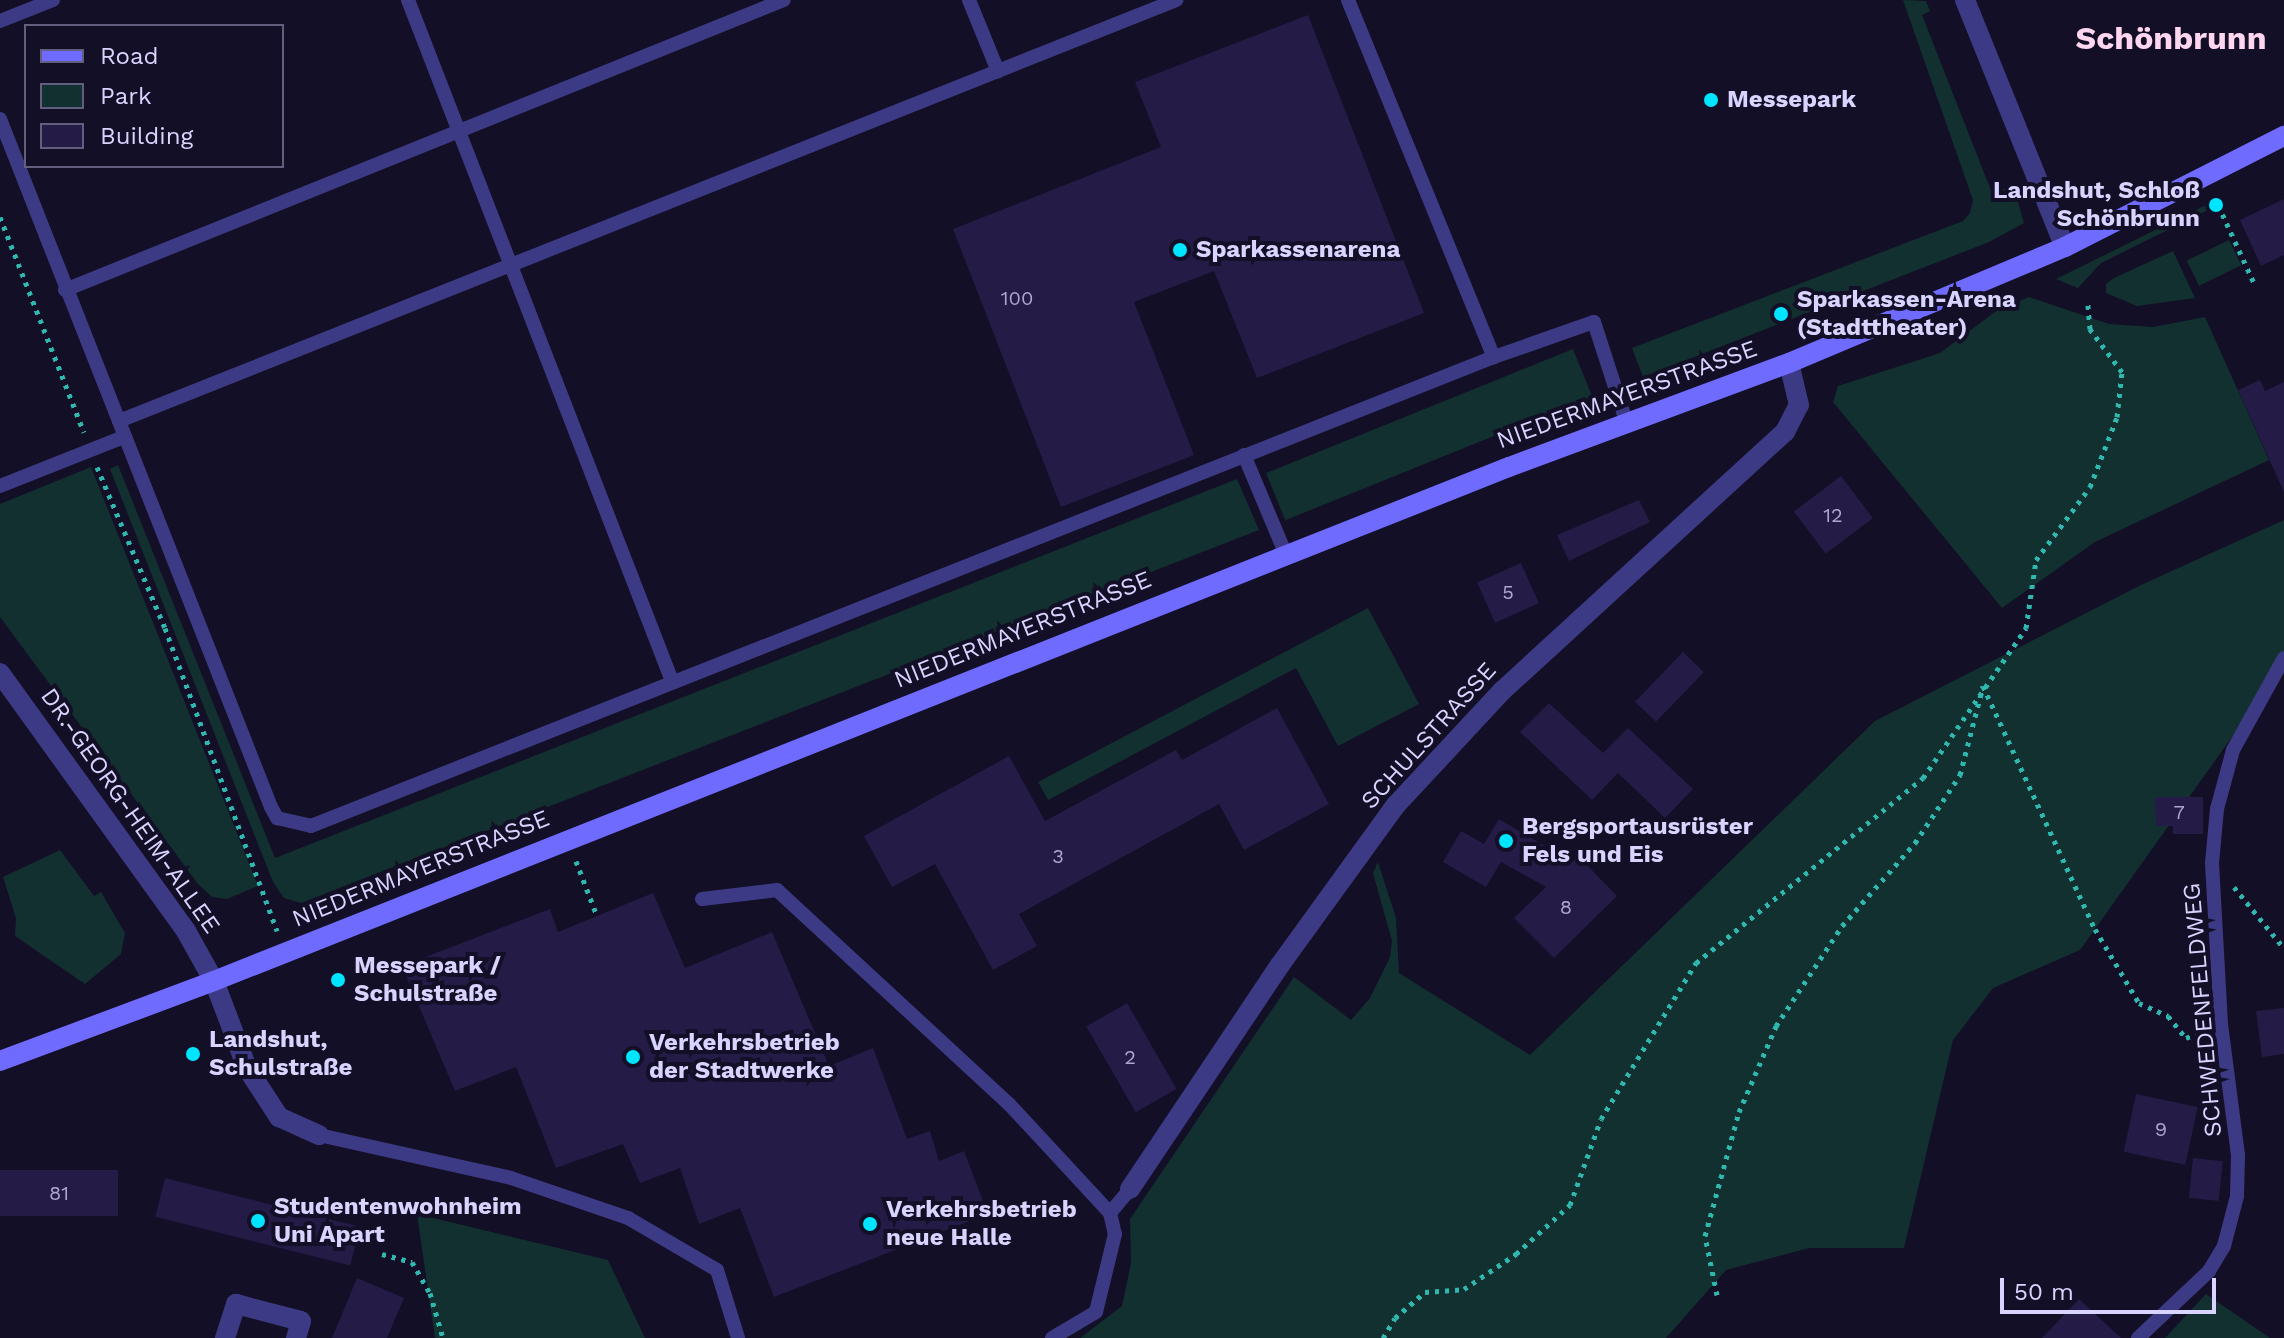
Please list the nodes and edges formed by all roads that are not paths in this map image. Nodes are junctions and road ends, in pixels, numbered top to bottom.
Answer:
1 (53, 0) edge
2 (408, 0) edge
3 (784, 0) edge
4 (969, 0) edge
5 (1176, 0) edge
6 (1348, 0) edge
7 (1965, 0) edge
8 (0, 21) edge
9 (998, 71) junction
10 (0, 119) edge
11 (459, 132) junction
12 (2284, 136) edge
13 (2065, 247) junction
14 (509, 266) junction
15 (65, 290) junction
16 (1494, 357) junction
17 (1789, 363) junction
18 (119, 421) junction
19 (1626, 421) junction
20 (124, 437) junction
21 (1244, 455) junction
22 (0, 486) edge
23 (1286, 555) junction
24 (2284, 658) edge
25 (0, 673) edge
26 (672, 681) junction
27 (702, 899) dead end
28 (214, 981) junction
29 (0, 1061) edge
30 (319, 1135) joint
31 (1130, 1189) joint
32 (1110, 1213) junction
33 (225, 1338) edge
34 (296, 1338) edge
35 (738, 1338) edge
36 (1052, 1338) edge
37 (2138, 1338) edge

1 - 8 lane
2 - 11 lane
3 - 11 lane
4 - 9 lane
5 - 9 lane
6 - 16 lane
7 - 13 street
9 - 14 lane
10 - 15 lane
11 - 14 lane
11 - 15 lane
12 - 13 main road
13 - 17 main road, NIEDERMAYERSTRASSE
14 - 18 lane
14 - 26 lane
15 - 18 lane
16 - 19 lane
16 - 21 lane
17 - 19 main road, NIEDERMAYERSTRASSE
17 - 31 street, SCHULSTRASSE
18 - 20 lane
19 - 23 main road, NIEDERMAYERSTRASSE
20 - 22 lane
20 - 26 lane
21 - 23 lane
21 - 26 lane
23 - 28 main road, NIEDERMAYERSTRASSE
24 - 37 lane, SCHWEDENFELDWEG
25 - 28 street, DR.-GEORG-HEIM-ALLEE
27 - 32 lane
28 - 29 main road, NIEDERMAYERSTRASSE
28 - 30 street
30 - 35 lane
31 - 32 lane
32 - 36 lane
33 - 34 street

